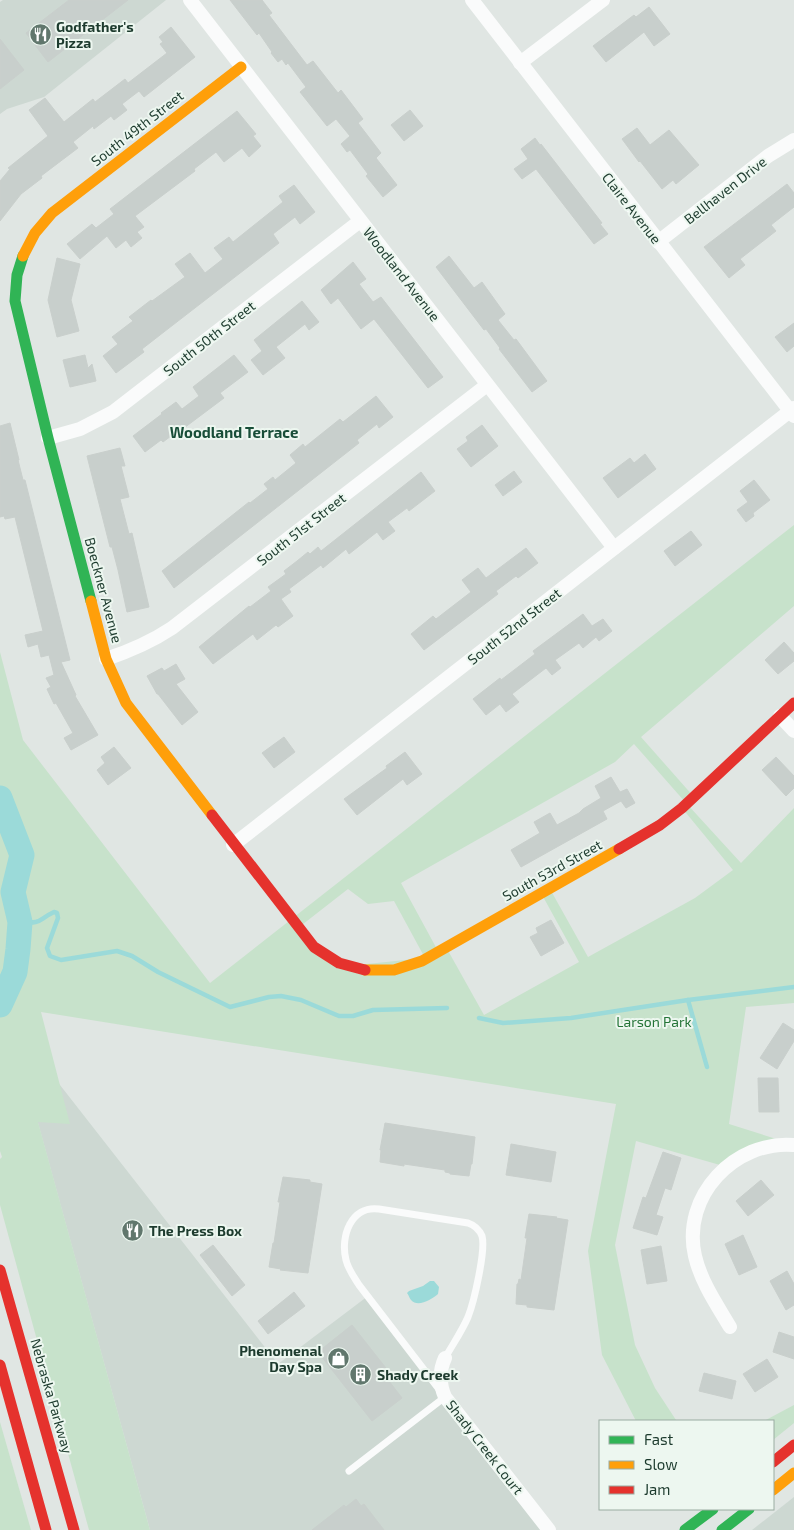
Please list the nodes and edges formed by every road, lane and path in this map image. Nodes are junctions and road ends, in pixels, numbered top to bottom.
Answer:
1 (190, 0) edge
2 (472, 0) edge
3 (603, 0) edge
4 (520, 63) junction
5 (241, 66) junction
6 (794, 140) edge
7 (52, 214) joint
8 (360, 220) junction
9 (658, 242) junction
10 (487, 385) junction
11 (793, 412) edge
12 (48, 438) junction
13 (614, 548) junction
14 (106, 659) junction
15 (794, 703) edge
16 (780, 716) junction
17 (794, 731) edge
18 (233, 845) junction
19 (298, 928) joint
20 (794, 1145) edge
21 (0, 1270) edge
22 (730, 1328) dead end
23 (445, 1358) joint
24 (0, 1365) edge
25 (445, 1397) junction
26 (794, 1445) edge
27 (774, 1461) edge
28 (349, 1471) dead end
29 (794, 1473) edge
30 (774, 1489) edge
31 (711, 1510) edge
32 (748, 1510) edge
33 (46, 1530) edge
34 (74, 1530) edge
35 (549, 1530) edge
36 (685, 1530) edge
37 (722, 1530) edge

1 - 5 street, Woodland Avenue
2 - 4 street, Claire Avenue
3 - 4 street
4 - 9 street, Claire Avenue
5 - 7 street, South 49th Street
5 - 8 street, Woodland Avenue
6 - 9 street, Bellhaven Drive
7 - 12 street, Boeckner Avenue
8 - 10 street, Woodland Avenue
8 - 12 street, South 50th Street
9 - 11 street, Claire Avenue
10 - 13 street, Woodland Avenue
10 - 14 street, South 51st Street
11 - 13 street, South 52nd Street
12 - 14 street, Boeckner Avenue
13 - 18 street, South 52nd Street
14 - 18 street, Boeckner Avenue
15 - 16 street, South 53rd Street
16 - 17 street
16 - 19 street, South 53rd Street
18 - 19 street, Boeckner Avenue
20 - 22 street
21 - 34 street, Nebraska Parkway
23 - 25 street, Shady Creek Court
23 - 25 lane
24 - 33 street
25 - 28 lane
25 - 35 street, Shady Creek Court
26 - 27 street
29 - 30 street
31 - 36 street
32 - 37 street

